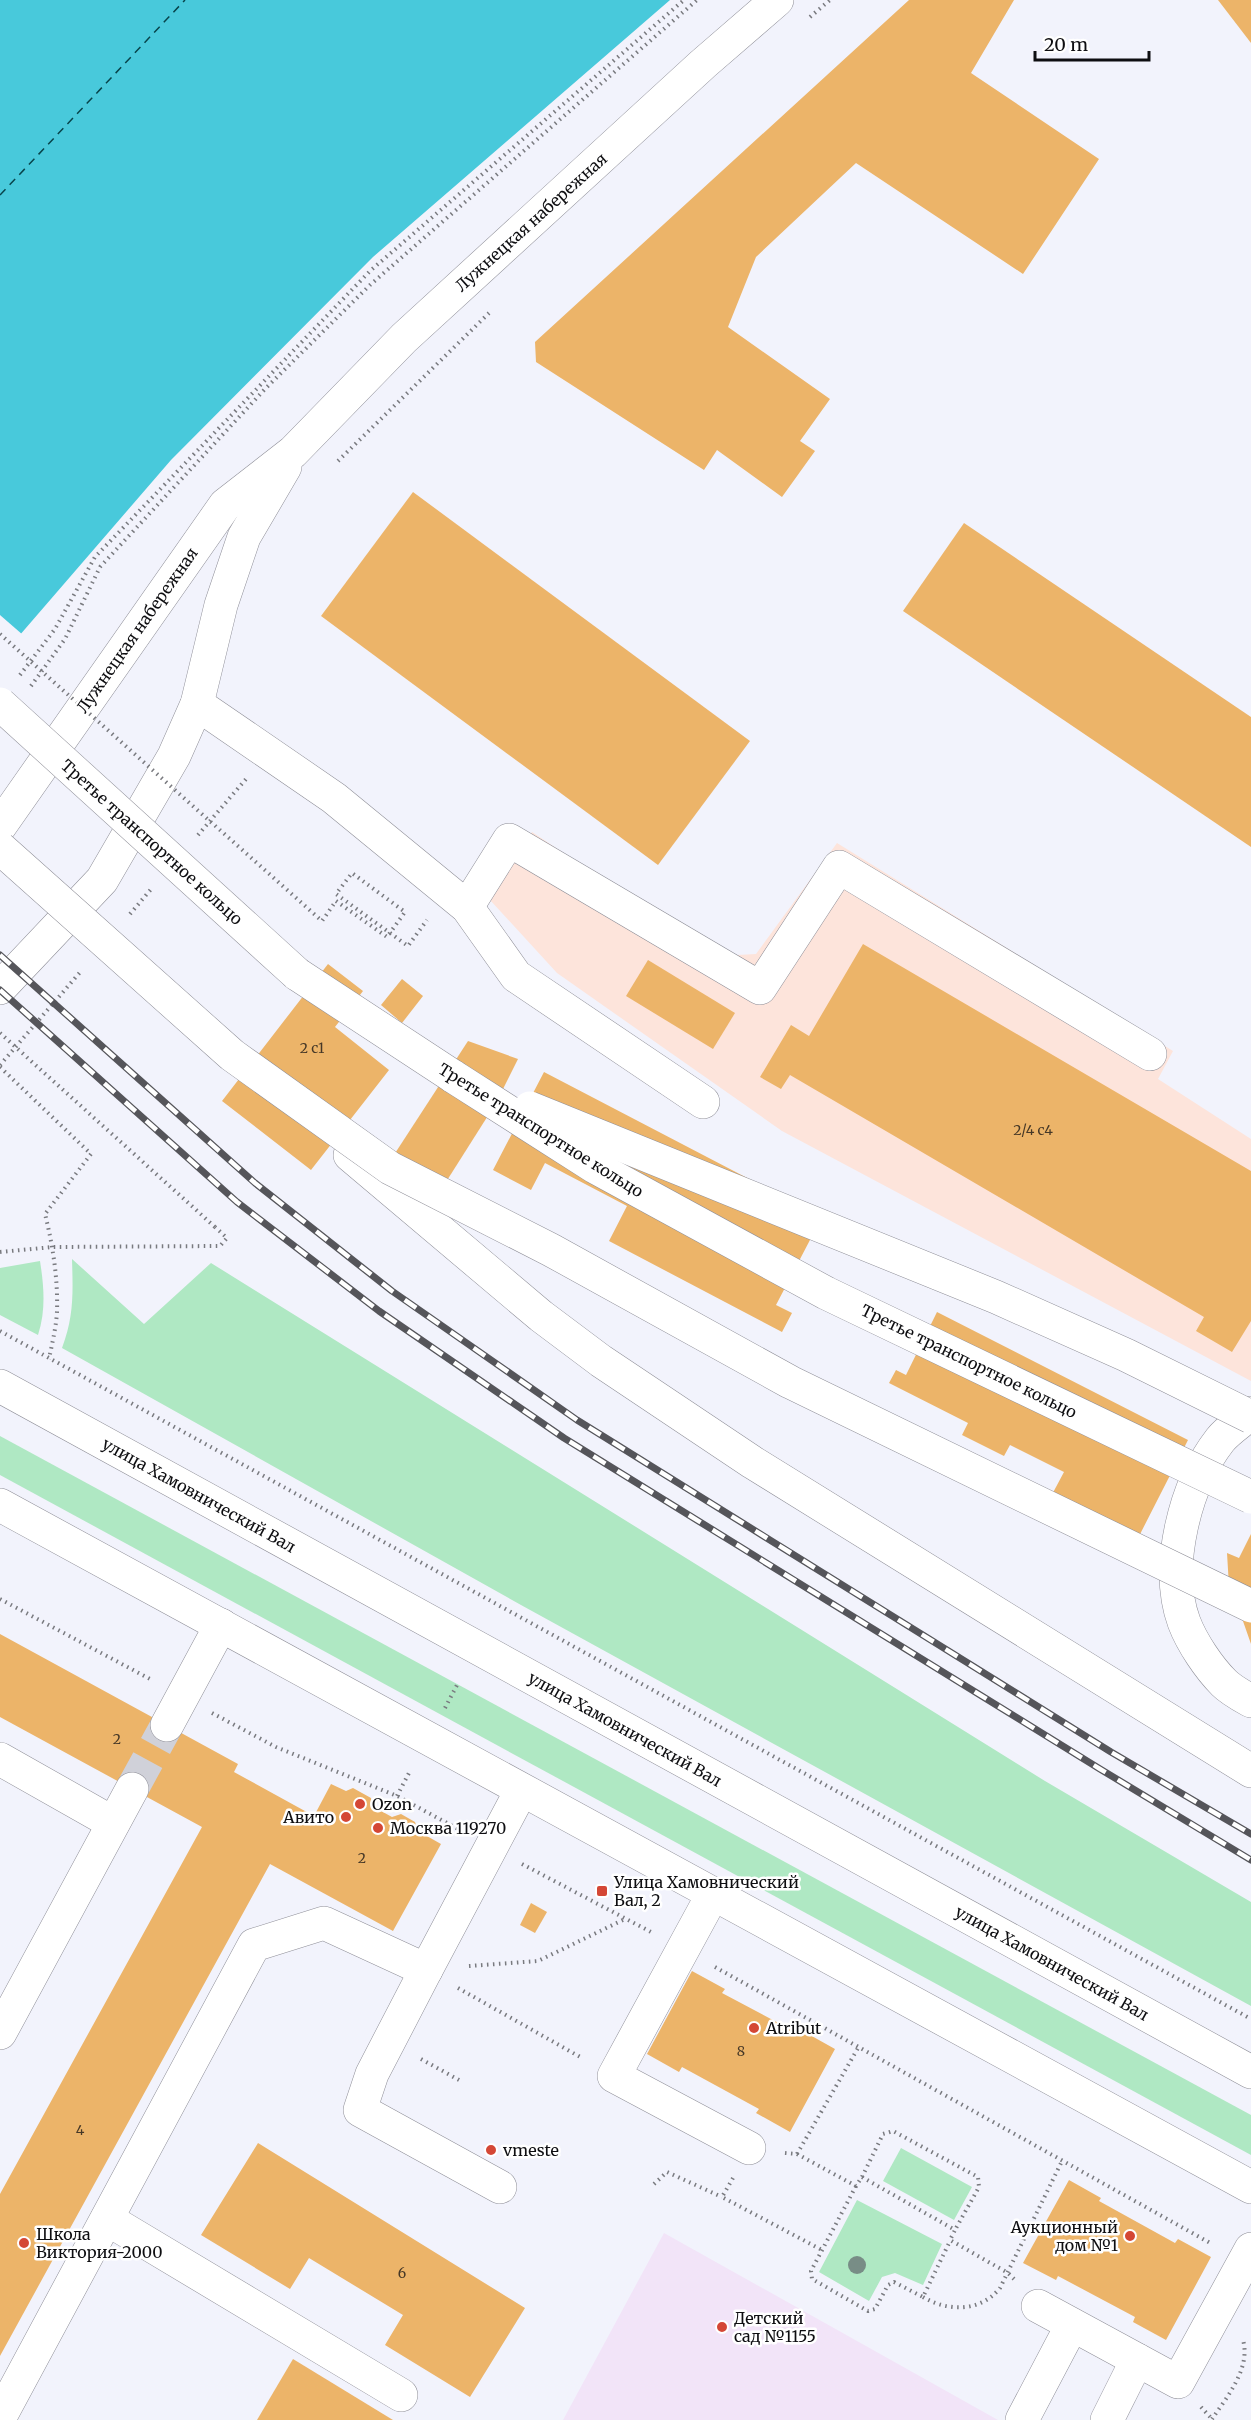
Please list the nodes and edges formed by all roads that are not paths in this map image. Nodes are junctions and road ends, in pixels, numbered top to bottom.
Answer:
1 (777, 0) edge
2 (293, 452) junction
3 (13, 693) edge
4 (196, 704) junction
5 (0, 826) edge
6 (0, 848) edge
7 (467, 907) junction
8 (0, 988) edge
9 (232, 1054) junction
10 (1150, 1054) dead end
11 (454, 1077) junction
12 (704, 1102) dead end
13 (0, 1386) edge
14 (1251, 1415) edge
15 (1251, 1497) edge
16 (0, 1504) edge
17 (1251, 1606) edge
18 (221, 1625) junction
19 (1251, 1701) edge
20 (167, 1725) tunnel mouth
21 (0, 1759) edge
22 (1251, 1771) edge
23 (132, 1789) tunnel mouth
24 (521, 1791) junction
25 (113, 1823) junction
26 (713, 1894) junction
27 (426, 1970) junction
28 (0, 2033) edge
29 (1251, 2072) edge
30 (749, 2148) road end
31 (500, 2187) dead end
32 (1251, 2187) edge
33 (107, 2219) junction
34 (1248, 2255) edge
35 (1038, 2306) road end
36 (1072, 2325) junction
37 (1137, 2360) junction
38 (401, 2395) dead end
39 (0, 2417) edge
40 (1022, 2420) edge
41 (1107, 2420) edge

1 - 2 main road, Лужнецкая набережная
2 - 4 main road, Лужнецкая набережная
2 - 5 main road, Лужнецкая набережная
3 - 11 main road, Третье транспортное кольцо, bridge
4 - 7 main road
4 - 8 main road, Лужнецкая набережная
6 - 9 main road, bridge
7 - 10 main road
7 - 12 main road
9 - 17 main road, bridge
9 - 22 main road, bridge
11 - 14 main road, bridge
11 - 15 main road, Третье транспортное кольцо, bridge
13 - 29 main road, улица Хамовнический Вал
14 - 19 main road
16 - 18 main road
18 - 20 main road
18 - 24 main road
21 - 25 main road
23 - 25 main road
24 - 26 main road
24 - 27 main road
25 - 28 main road
26 - 30 main road
26 - 32 main road
27 - 31 main road
27 - 33 main road
33 - 38 main road
33 - 39 main road
34 - 37 main road
35 - 36 main road
36 - 37 main road
36 - 40 main road
37 - 41 main road

